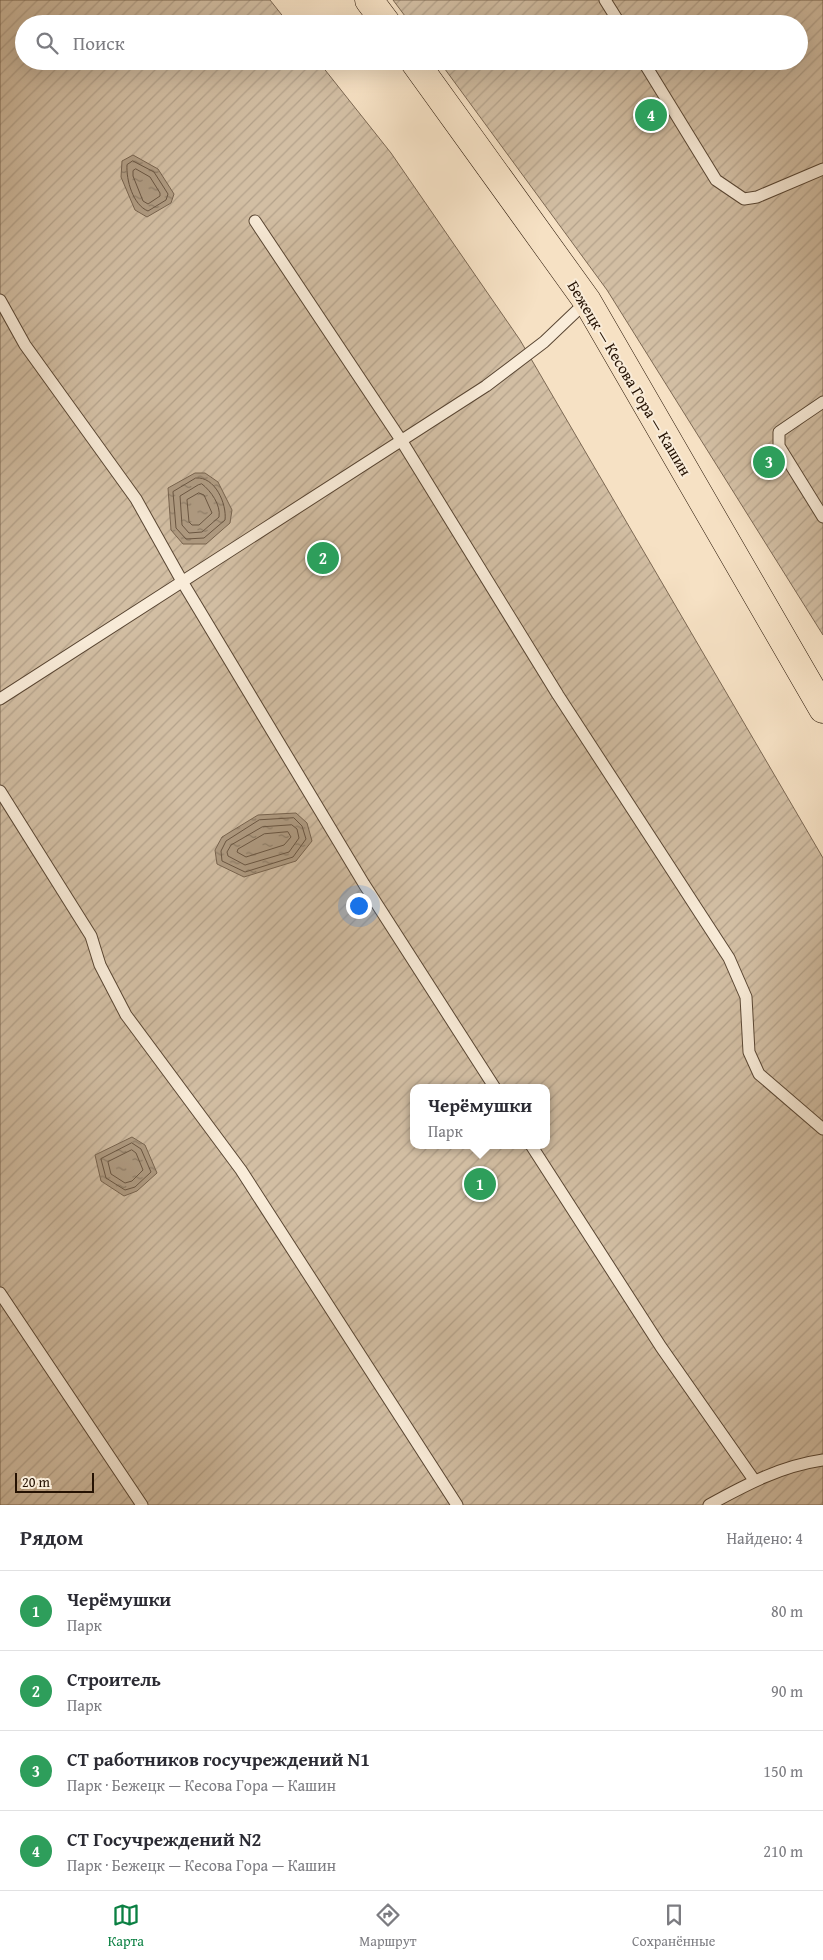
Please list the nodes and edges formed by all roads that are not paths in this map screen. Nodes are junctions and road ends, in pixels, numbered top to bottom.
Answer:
1 (369, 0) edge
2 (606, 0) edge
3 (380, 15) edge
4 (615, 15) edge
5 (420, 70) edge
6 (649, 70) edge
7 (823, 169) edge
8 (254, 221) dead end
9 (0, 300) edge
10 (587, 301) junction
11 (823, 402) edge
12 (401, 440) junction
13 (823, 517) edge
14 (183, 583) junction
15 (0, 700) edge
16 (823, 709) edge
17 (0, 791) edge
18 (491, 1084) edge
19 (823, 1129) edge
20 (535, 1149) edge
21 (0, 1293) edge
22 (823, 1460) edge
23 (754, 1480) junction
24 (142, 1505) edge
25 (457, 1505) edge
26 (708, 1505) edge

1 - 3 main road
2 - 4 lane
5 - 10 main road, Бежецк — Кесова Гора — Кашин
6 - 7 lane
8 - 12 lane
9 - 14 lane
10 - 12 lane
10 - 16 main road, Бежецк — Кесова Гора — Кашин
11 - 13 lane
12 - 14 lane
12 - 19 lane
14 - 15 lane
14 - 18 lane
17 - 25 lane
20 - 23 lane
21 - 24 lane
22 - 23 lane
23 - 26 lane

